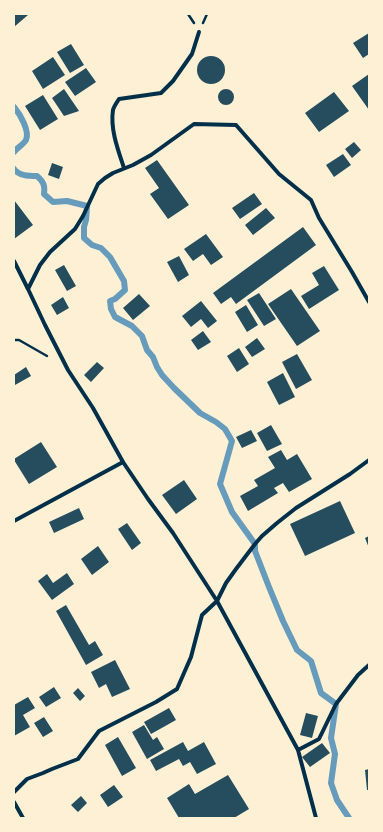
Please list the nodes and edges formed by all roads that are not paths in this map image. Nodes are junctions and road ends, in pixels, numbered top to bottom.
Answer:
1 (199, 32) dead end
2 (124, 168) junction
3 (14, 261) edge
4 (28, 289) junction
5 (369, 302) edge
6 (369, 460) edge
7 (123, 462) junction
8 (14, 521) edge
9 (217, 601) junction
10 (369, 665) edge
11 (298, 750) junction
12 (14, 792) edge
13 (14, 802) edge
14 (23, 818) edge
15 (316, 818) edge

1 - 2 street
2 - 4 street
2 - 5 street
3 - 4 street
4 - 7 street
6 - 9 street
7 - 8 street
7 - 9 street
9 - 11 street
9 - 12 street
10 - 11 street
11 - 15 street
13 - 14 street

